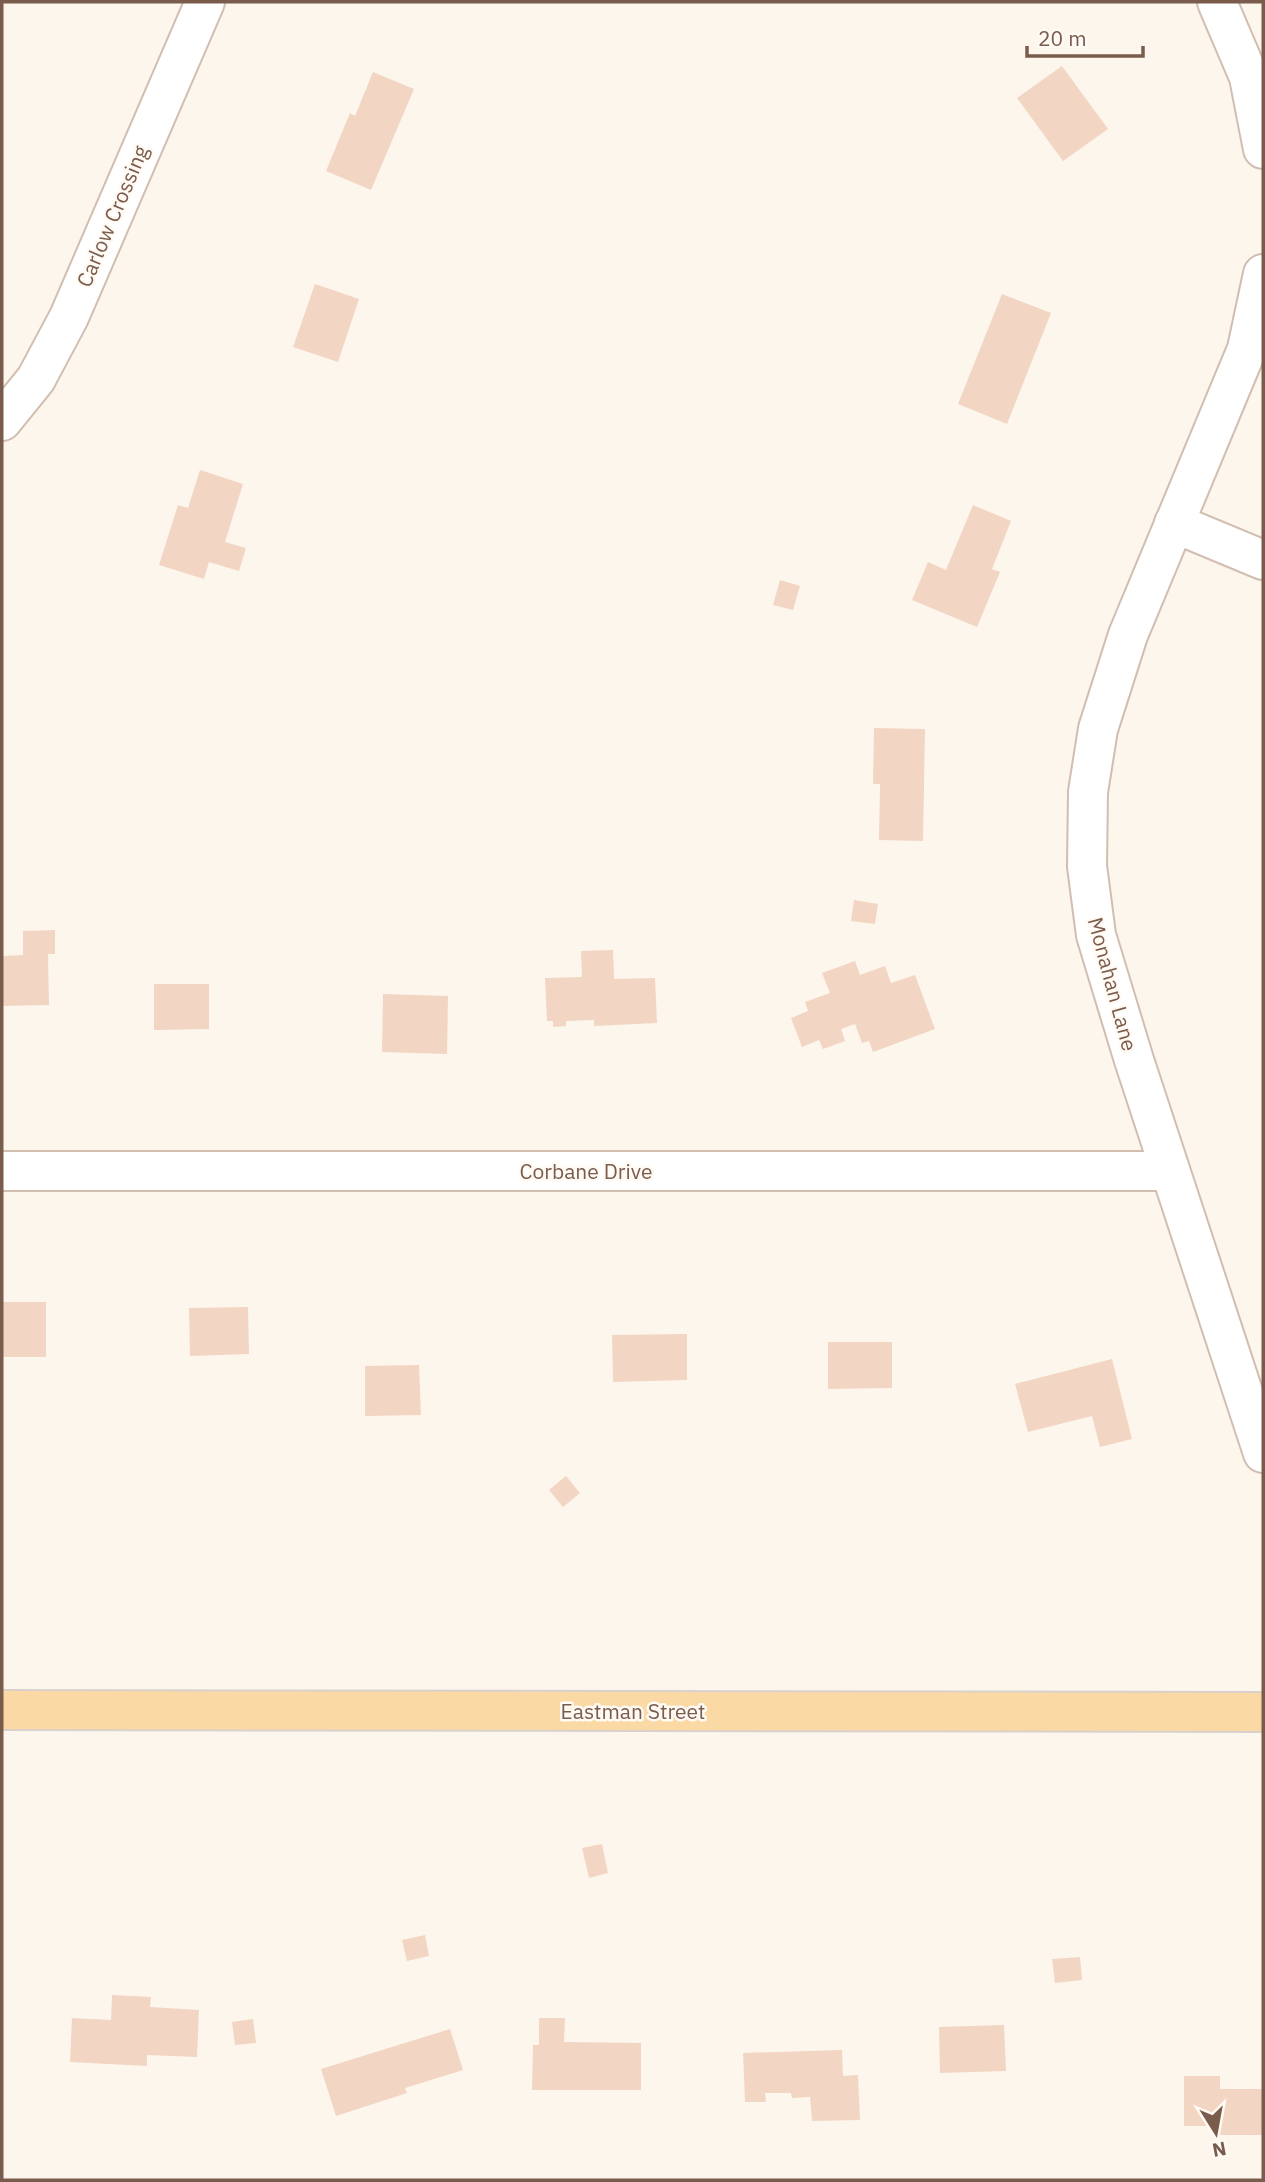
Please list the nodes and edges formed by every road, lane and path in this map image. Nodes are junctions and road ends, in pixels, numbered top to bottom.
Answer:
1 (205, 2) edge
2 (1217, 2) edge
3 (1263, 149) edge
4 (1263, 274) edge
5 (2, 421) edge
6 (1174, 523) junction
7 (1263, 560) edge
8 (2, 1171) edge
9 (1170, 1171) junction
10 (1263, 1453) edge
11 (2, 1710) edge
12 (1263, 1712) edge

1 - 5 street, Carlow Crossing
2 - 3 street
4 - 6 street, Monahan Lane
6 - 7 street
6 - 9 street, Monahan Lane
8 - 9 street, Corbane Drive
9 - 10 street, Monahan Lane
11 - 12 main road, Eastman Street

